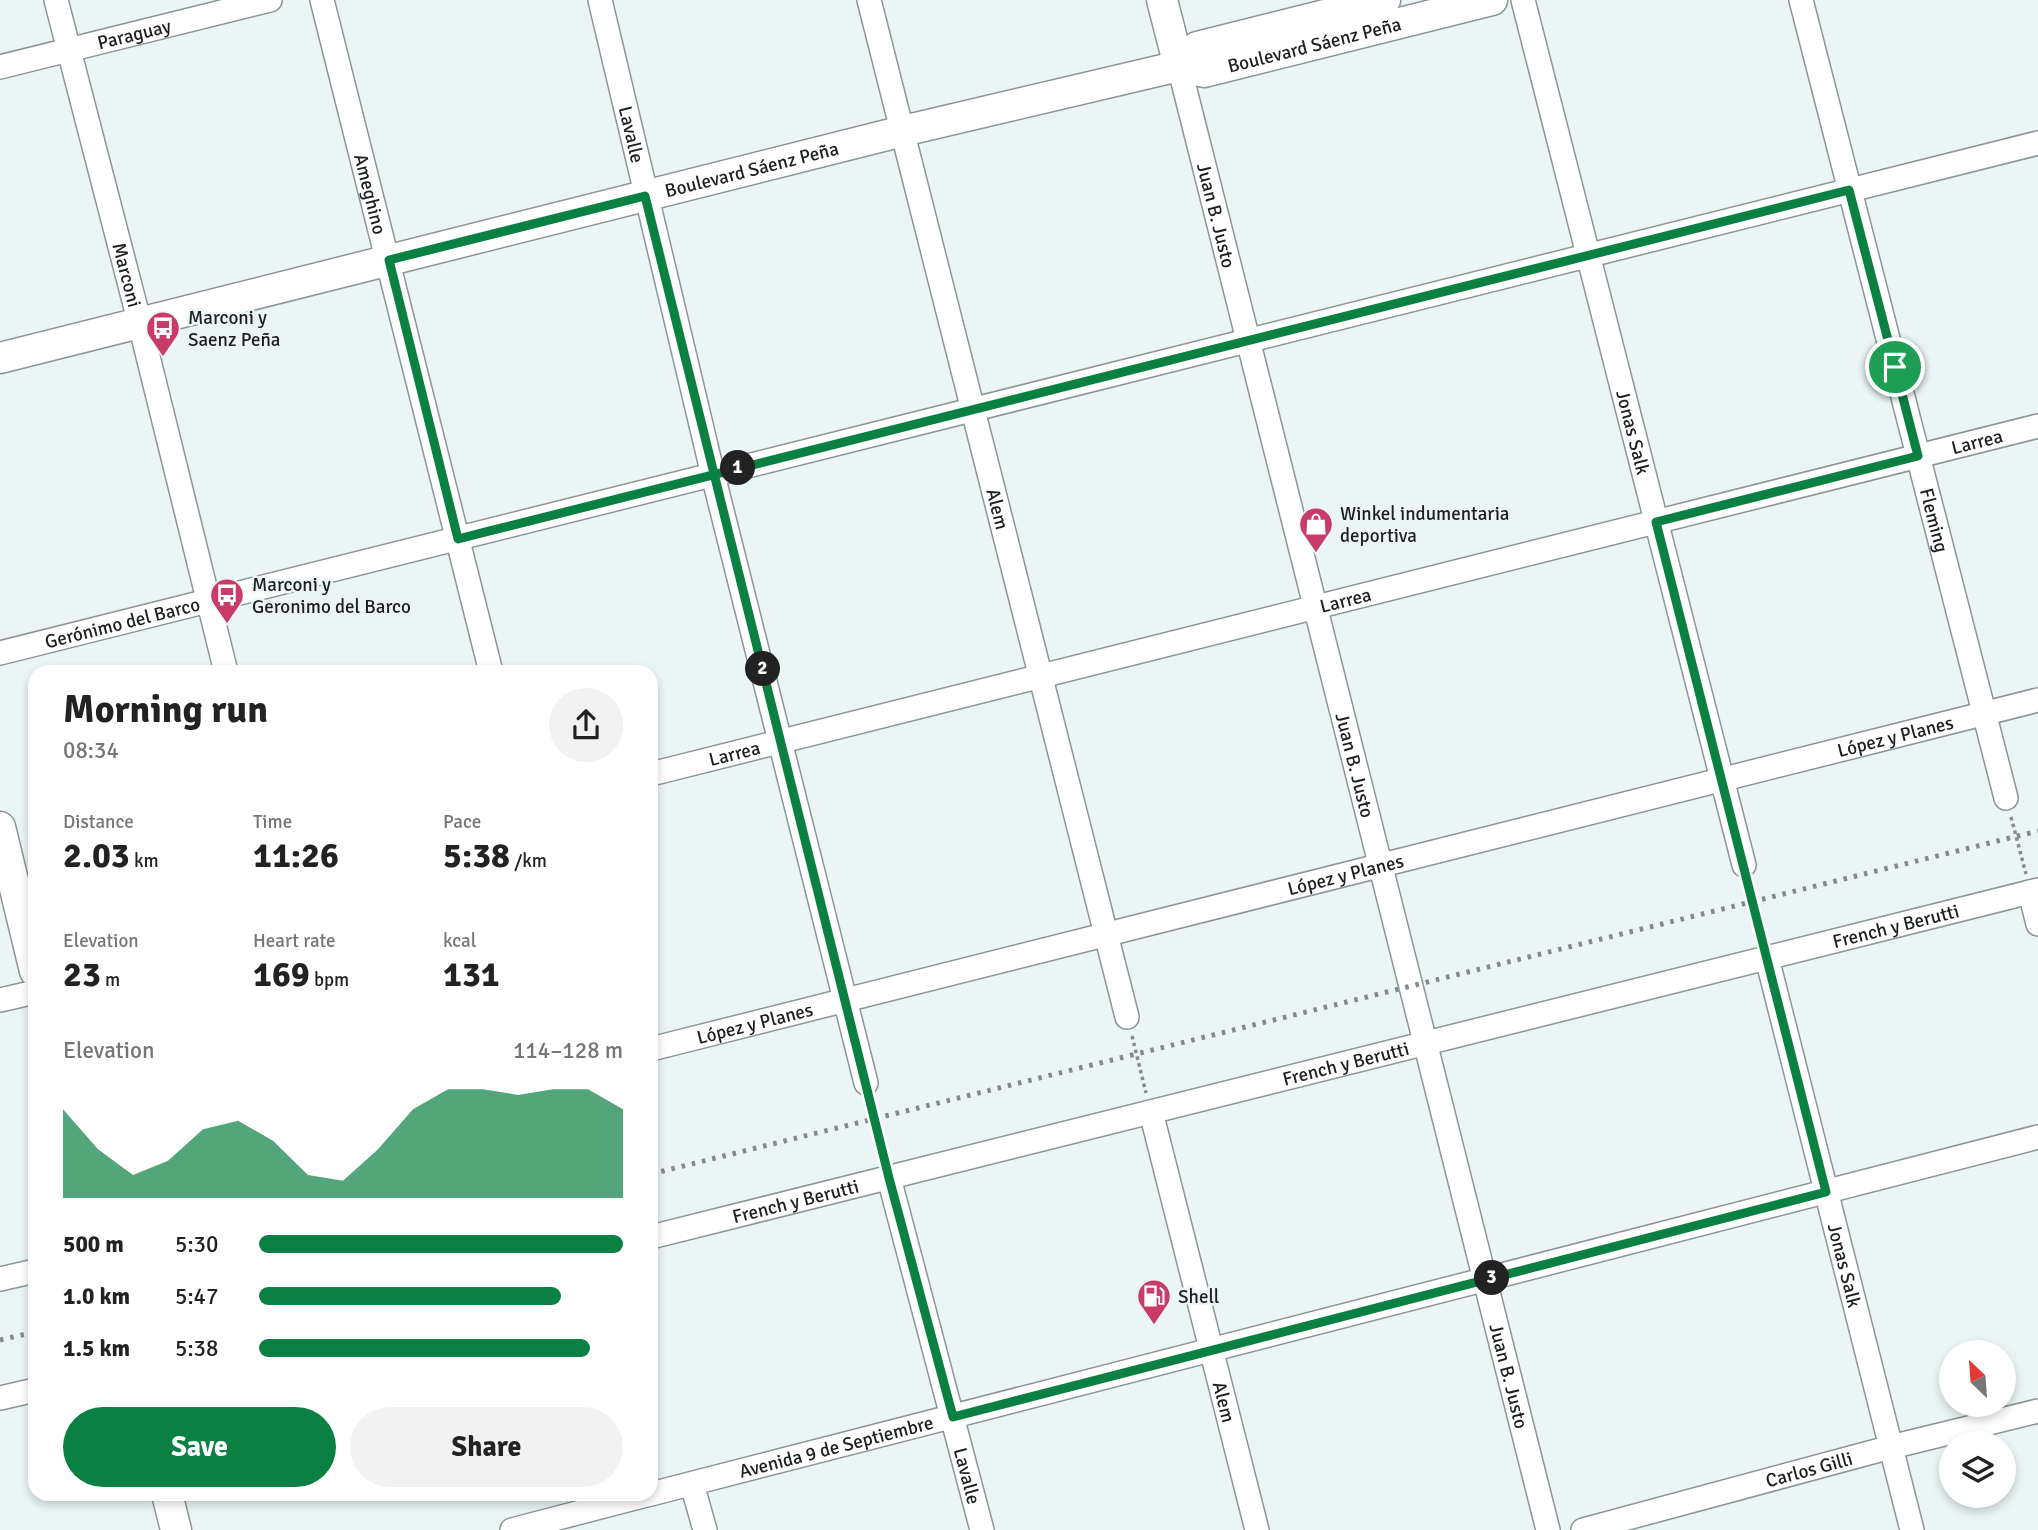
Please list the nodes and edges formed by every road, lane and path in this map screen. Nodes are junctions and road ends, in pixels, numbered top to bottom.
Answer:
1 (56, 0) edge
2 (270, 0) edge
3 (322, 0) edge
4 (600, 0) edge
5 (869, 0) edge
6 (1162, 0) edge
7 (1385, 0) edge
8 (1492, 0) edge
9 (1523, 0) edge
10 (1801, 0) edge
11 (68, 50) junction
12 (1179, 66) junction
13 (0, 67) edge
14 (902, 131) junction
15 (2038, 143) edge
16 (1849, 190) junction
17 (645, 196) junction
18 (1588, 255) junction
19 (389, 260) junction
20 (140, 324) junction
21 (1248, 341) junction
22 (0, 358) edge
23 (973, 410) junction
24 (2038, 426) edge
25 (1918, 456) junction
26 (713, 475) junction
27 (1656, 522) junction
28 (458, 539) junction
29 (208, 601) junction
30 (1315, 607) junction
31 (0, 653) edge
32 (224, 665) edge
33 (489, 665) edge
34 (1041, 676) junction
35 (2038, 700) edge
36 (1984, 713) junction
37 (782, 741) junction
38 (658, 772) edge
39 (1721, 780) junction
40 (2006, 798) joint
41 (0, 827) edge
42 (1380, 865) junction
43 (1744, 865) joint
44 (2034, 891) edge
45 (28, 923) edge
46 (2038, 923) edge
47 (1106, 934) junction
48 (1767, 958) junction
49 (28, 994) edge
50 (0, 1000) edge
51 (844, 1000) junction
52 (1127, 1017) joint
53 (1425, 1043) junction
54 (658, 1047) edge
55 (866, 1083) joint
56 (1151, 1112) junction
57 (2038, 1137) edge
58 (889, 1178) junction
59 (1826, 1192) junction
60 (658, 1235) edge
61 (28, 1273) edge
62 (0, 1279) edge
63 (1485, 1280) junction
64 (1212, 1350) junction
65 (28, 1392) edge
66 (0, 1398) edge
67 (2038, 1411) edge
68 (953, 1417) junction
69 (1891, 1447) junction
70 (692, 1483) junction
71 (658, 1492) edge
72 (169, 1501) edge
73 (623, 1501) edge
74 (176, 1530) edge
75 (512, 1530) edge
76 (705, 1530) edge
77 (982, 1530) edge
78 (1257, 1530) edge
79 (1548, 1530) edge
80 (1583, 1530) edge
81 (1912, 1530) edge

1 - 11 street, Marconi
2 - 11 street, Paraguay
3 - 19 street, Ameghino
4 - 17 street, Lavalle
5 - 14 street, Alem
6 - 12 main road, Juan B. Justo
7 - 12 main road, Boulevard Sáenz Peña
8 - 12 main road, Boulevard Sáenz Peña
9 - 18 street, Jonas Salk
10 - 16 street, Fleming
11 - 13 street, Paraguay
11 - 20 street, Marconi
12 - 14 main road, Boulevard Sáenz Peña
12 - 21 street, Juan B. Justo
14 - 17 main road, Boulevard Sáenz Peña
14 - 23 street, Alem
15 - 16 street, Gerónimo del Barco
16 - 18 street, Gerónimo del Barco
16 - 25 street, Fleming
17 - 19 main road, Boulevard Sáenz Peña
17 - 26 street, Lavalle
18 - 21 street, Gerónimo del Barco
18 - 27 street, Jonas Salk
19 - 20 main road, Boulevard Sáenz Peña
19 - 28 street, Ameghino
20 - 22 main road, Boulevard Sáenz Peña
20 - 29 street, Marconi
21 - 23 street, Gerónimo del Barco
21 - 30 street, Juan B. Justo
23 - 26 street, Gerónimo del Barco
23 - 34 street, Alem
24 - 25 street, Larrea
25 - 27 street, Larrea
25 - 36 street, Fleming
26 - 28 street, Gerónimo del Barco
26 - 37 street, Lavalle
27 - 30 street, Larrea
27 - 39 street, Jonas Salk
28 - 29 street, Gerónimo del Barco
28 - 33 street, Ameghino
29 - 31 street, Gerónimo del Barco
29 - 32 street, Marconi
30 - 34 street, Larrea
30 - 42 street, Juan B. Justo
34 - 37 street, Larrea
34 - 47 street, Alem
35 - 36 street, López y Planes
36 - 39 street, López y Planes
36 - 40 street, Fleming
37 - 38 street, Larrea
37 - 51 street, Lavalle
39 - 42 street, López y Planes
39 - 43 street, Jonas Salk
40 - 44 path
41 - 45 main road
42 - 47 street, López y Planes
42 - 53 street, Juan B. Justo
43 - 48 path
44 - 46 street
44 - 48 street, French y Berutti
47 - 51 street, López y Planes
47 - 52 street, Alem
48 - 53 street, French y Berutti
48 - 59 street, Jonas Salk
49 - 50 street
51 - 54 street, López y Planes
51 - 55 street, Lavalle
52 - 56 path
53 - 56 street, French y Berutti
53 - 63 street, Juan B. Justo
55 - 58 path
56 - 58 street, French y Berutti
56 - 64 street, Alem
57 - 59 street, Avenida 9 de Septiembre
58 - 60 street, French y Berutti
58 - 68 street, Lavalle
59 - 63 street, Avenida 9 de Septiembre
59 - 69 street, Jonas Salk
61 - 62 street
63 - 64 street, Avenida 9 de Septiembre
63 - 79 street, Juan B. Justo
64 - 68 street, Avenida 9 de Septiembre
64 - 78 street, Alem
65 - 66 street
67 - 69 street, Carlos Gilli
68 - 70 street, Avenida 9 de Septiembre
68 - 77 street, Lavalle
69 - 80 street, Carlos Gilli
69 - 81 street, Jonas Salk
70 - 71 street, Avenida 9 de Septiembre
70 - 76 street
72 - 74 main road
73 - 75 street, Avenida 9 de Septiembre

